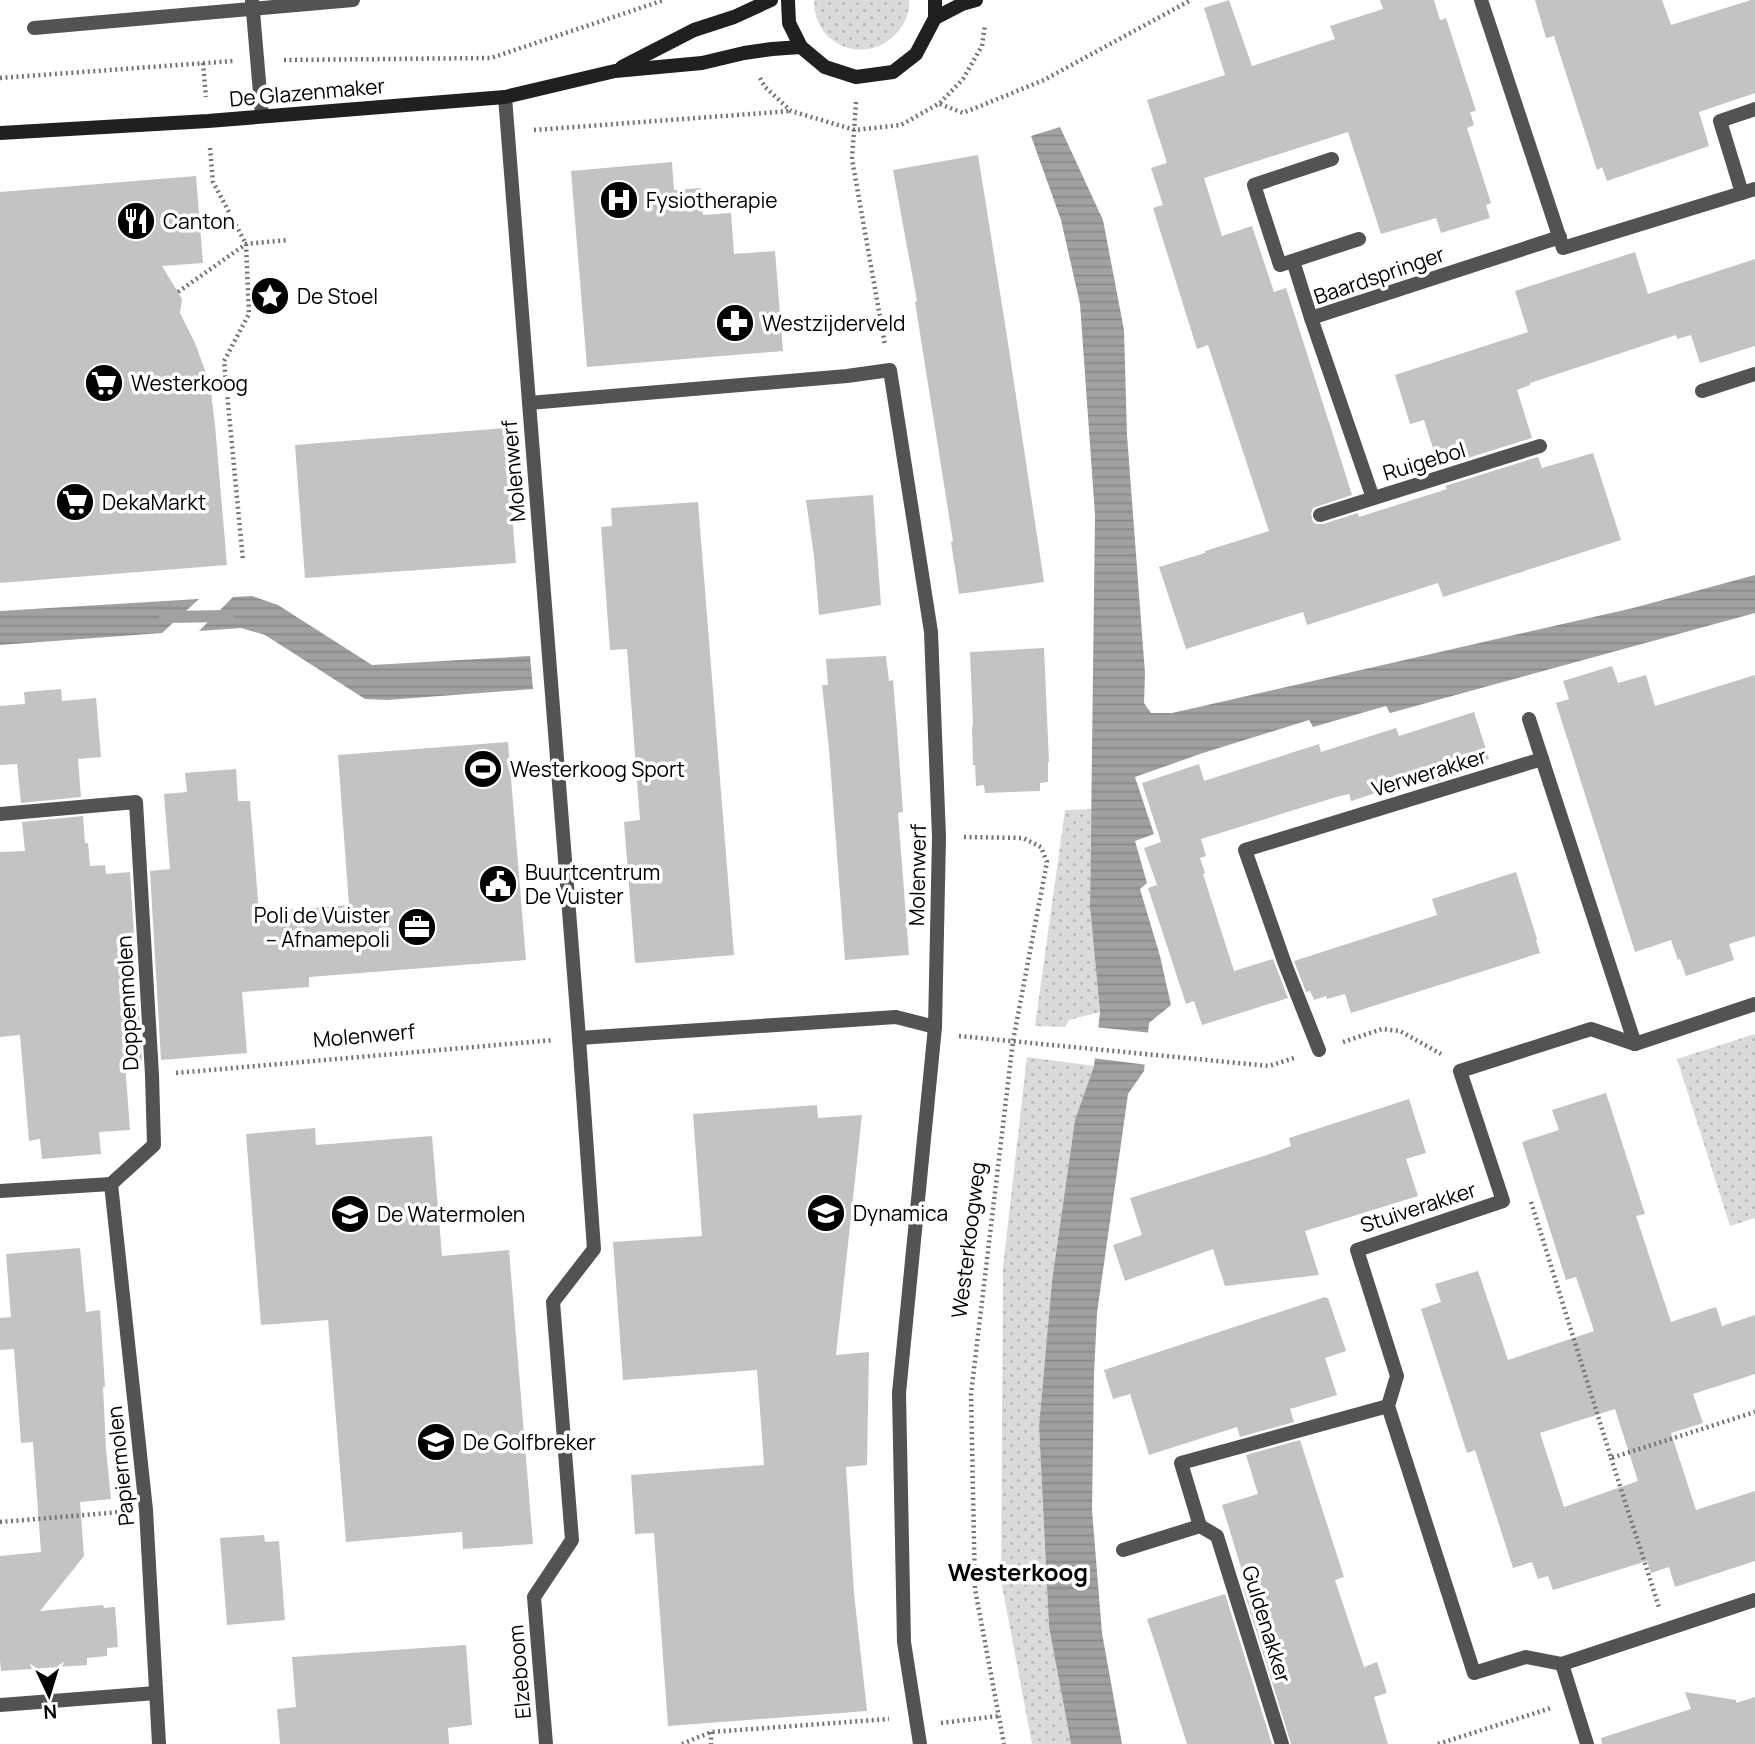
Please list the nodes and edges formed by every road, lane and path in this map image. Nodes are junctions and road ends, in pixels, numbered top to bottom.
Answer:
1 (353, 0) edge
2 (664, 0) edge
3 (771, 0) edge
4 (788, 0) edge
5 (935, 0) edge
6 (976, 0) edge
7 (1191, 0) edge
8 (1480, 0) edge
9 (252, 4) edge
10 (935, 18) junction
11 (985, 23) dead end
12 (34, 28) dead end
13 (801, 47) junction
14 (744, 53) junction
15 (258, 60) junction
16 (203, 63) junction
17 (615, 71) junction
18 (856, 77) junction
19 (0, 78) edge
20 (505, 97) junction
21 (940, 103) junction
22 (1755, 109) edge
23 (791, 111) junction
24 (262, 116) junction
25 (208, 121) junction
26 (855, 130) junction
27 (508, 132) junction
28 (0, 133) edge
29 (1332, 159) dead end
30 (1749, 191) edge
31 (1560, 237) junction
32 (1359, 239) dead end
33 (288, 240) dead end
34 (246, 244) junction
35 (1293, 261) junction
36 (178, 292) dead end
37 (1311, 318) junction
38 (890, 370) junction
39 (1755, 374) edge
40 (1702, 391) dead end
41 (529, 403) junction
42 (1540, 446) dead end
43 (1373, 498) junction
44 (1320, 515) dead end
45 (243, 561) dead end
46 (1529, 719) dead end
47 (1542, 759) junction
48 (0, 814) edge
49 (939, 837) junction
50 (1755, 1004) edge
51 (935, 1027) junction
52 (579, 1038) junction
53 (1013, 1041) junction
54 (1635, 1044) junction
55 (1319, 1050) dead end
56 (1153, 1056) dead end
57 (152, 1074) junction
58 (111, 1184) junction
59 (0, 1191) edge
60 (1530, 1199) dead end
61 (1388, 1406) junction
62 (1755, 1412) edge
63 (1611, 1458) junction
64 (146, 1510) junction
65 (0, 1522) edge
66 (1200, 1526) junction
67 (1123, 1550) dead end
68 (1755, 1600) edge
69 (1665, 1628) junction
70 (1562, 1664) junction
71 (156, 1693) junction
72 (1574, 1701) junction
73 (0, 1705) edge
74 (999, 1716) junction
75 (916, 1721) junction
76 (711, 1732) junction
77 (159, 1744) edge
78 (546, 1744) edge
79 (682, 1744) edge
80 (711, 1744) edge
81 (920, 1744) edge
82 (1004, 1744) edge
83 (1282, 1744) edge
84 (1438, 1744) edge
85 (1587, 1744) edge

1 - 9 street
2 - 15 path
3 - 17 street, De Glazenmaker
4 - 13 street
5 - 10 street
6 - 10 street
7 - 21 path
8 - 31 street
9 - 12 street
9 - 15 street
10 - 18 street
11 - 21 path
13 - 14 street, De Glazenmaker
13 - 18 street
14 - 17 street, De Glazenmaker
14 - 23 path
15 - 16 path
15 - 24 street
16 - 19 path
16 - 25 path
17 - 20 street, De Glazenmaker
18 - 26 path
20 - 24 street, De Glazenmaker
20 - 27 street, Molenwerf
21 - 26 path
22 - 30 street, Baardspringer
23 - 26 path
23 - 27 path
24 - 25 street, De Glazenmaker
25 - 28 street, De Glazenmaker
25 - 34 path
26 - 38 path
27 - 41 street, Molenwerf
29 - 35 street, Baardspringer
30 - 31 street, Baardspringer
31 - 37 street, Baardspringer
32 - 35 street, Baardspringer
33 - 34 path
34 - 36 path
34 - 45 path
35 - 37 street
37 - 43 street, Baardspringer
38 - 41 street, Molenwerf
38 - 49 street, Molenwerf
39 - 40 street
41 - 52 street, Molenwerf
42 - 43 street, Ruigebol
43 - 44 street, Ruigebol
46 - 47 street
47 - 54 street
47 - 55 street, Verwerakker
48 - 57 street, Doppenmolen
49 - 51 street, Molenwerf
49 - 53 path, Westerkoogweg
50 - 54 street
51 - 52 street
51 - 53 path
51 - 75 street
52 - 57 path, Molenwerf
52 - 78 street, Elzeboom
53 - 56 path
53 - 74 path, Westerkoogweg
54 - 61 street, Stuiverakker
57 - 58 street, Doppenmolen
58 - 59 street
58 - 64 street, Papiermolen
60 - 63 path
61 - 66 street
61 - 70 street
62 - 63 path
63 - 69 path
64 - 65 path
64 - 71 street, Papiermolen
66 - 67 street
66 - 83 street, Guldenakker
68 - 69 street
69 - 70 street
70 - 72 street
71 - 73 street
71 - 77 street, Papiermolen
72 - 84 path
72 - 85 street
74 - 75 path
74 - 82 path, Westerkoogweg
75 - 76 path
75 - 81 street
76 - 79 path
76 - 80 path

